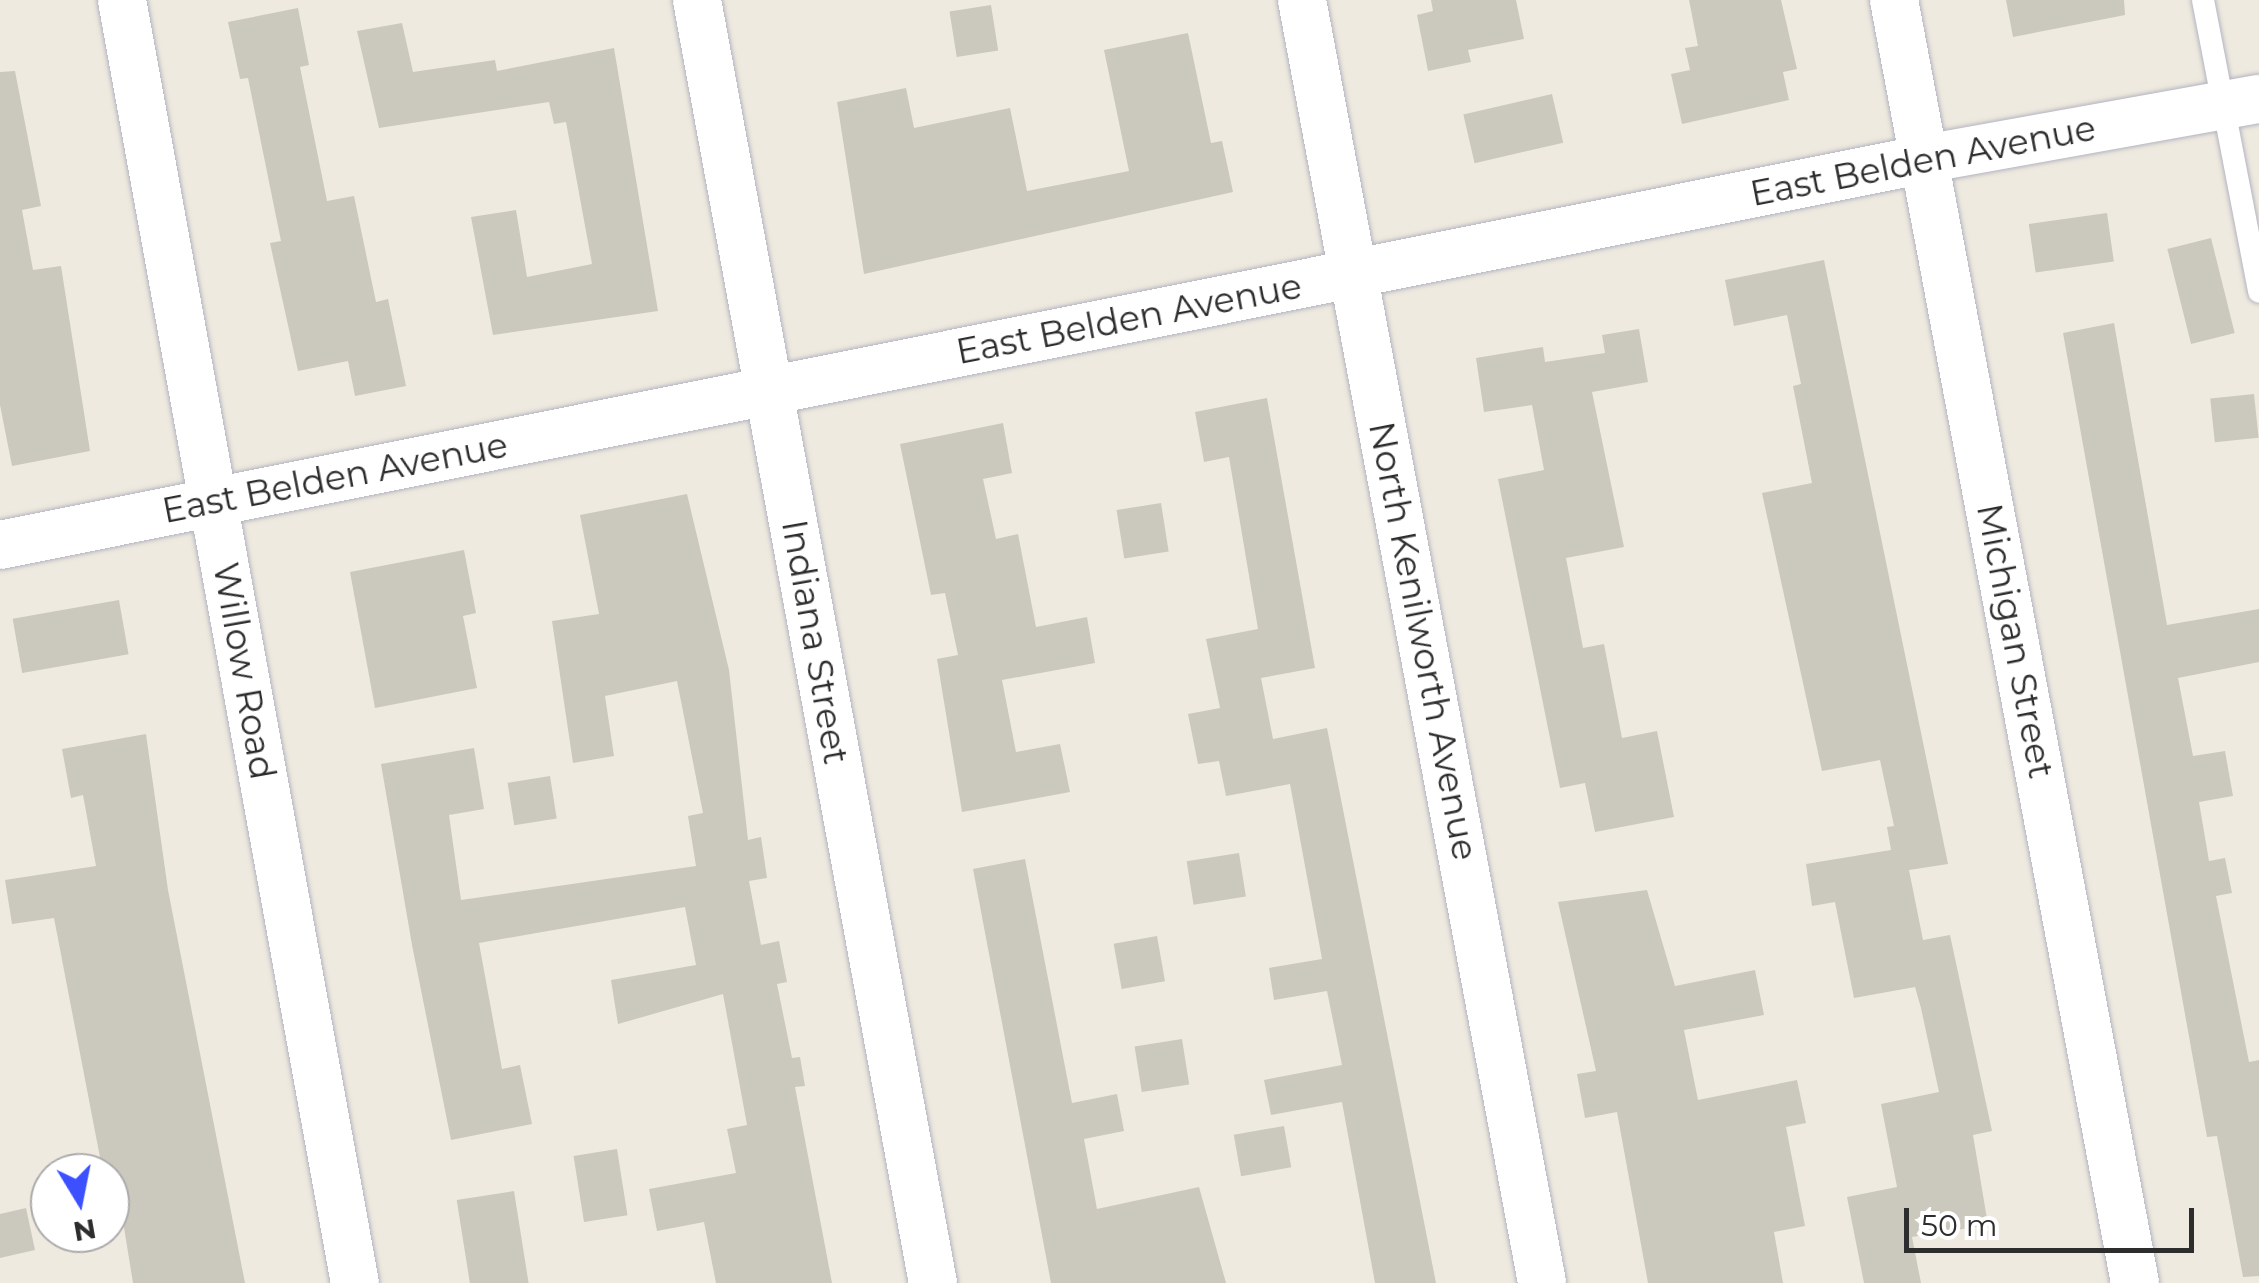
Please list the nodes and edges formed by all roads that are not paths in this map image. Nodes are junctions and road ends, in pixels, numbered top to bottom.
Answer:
1 (122, 0) edge
2 (697, 0) edge
3 (1302, 0) edge
4 (1894, 0) edge
5 (2203, 0) edge
6 (2241, 102) edge
7 (1924, 159) junction
8 (2252, 223) edge
9 (1354, 274) junction
10 (2259, 292) edge
11 (769, 391) junction
12 (214, 502) junction
13 (0, 545) edge
14 (354, 1283) edge
15 (933, 1283) edge
16 (1542, 1283) edge
17 (2135, 1283) edge

1 - 12 street, Willow Road
2 - 11 street, Indiana Street
3 - 9 street, North Kenilworth Avenue
4 - 7 street, Michigan Street
5 - 6 lane
6 - 7 street, East Belden Avenue
6 - 8 lane
7 - 9 street, East Belden Avenue
7 - 17 street, Michigan Street
8 - 10 lane
9 - 11 street, East Belden Avenue
9 - 16 street, North Kenilworth Avenue
11 - 12 street, East Belden Avenue
11 - 15 street, Indiana Street
12 - 13 street, East Belden Avenue
12 - 14 street, Willow Road

